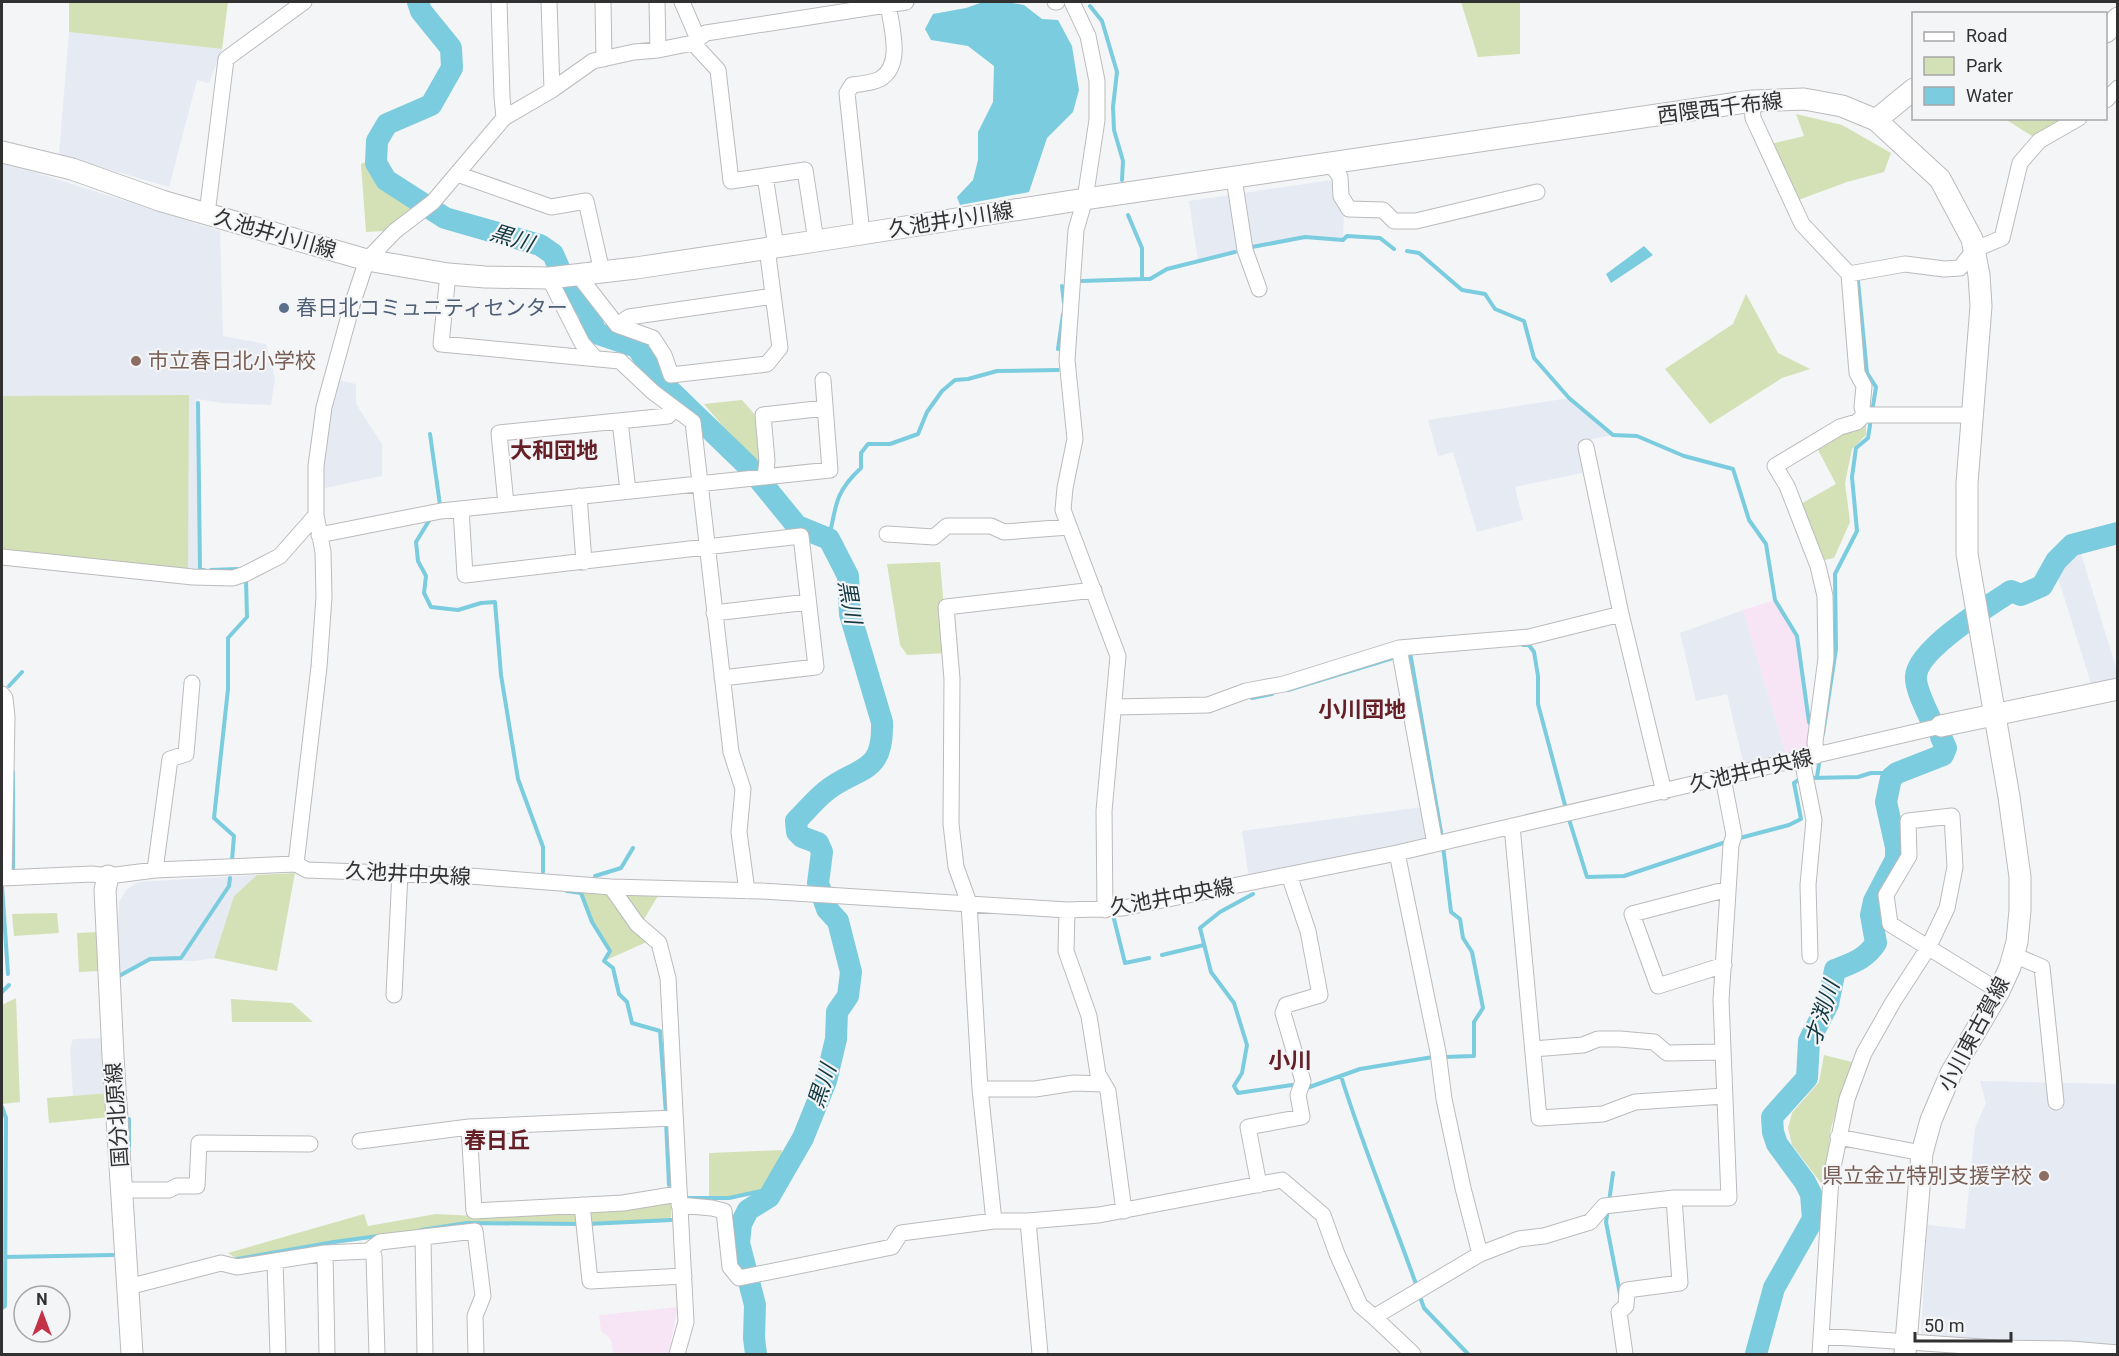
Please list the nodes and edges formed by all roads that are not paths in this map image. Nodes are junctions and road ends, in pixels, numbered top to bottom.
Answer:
1 (304, 2) edge
2 (499, 2) edge
3 (549, 2) edge
4 (603, 2) edge
5 (657, 2) edge
6 (682, 2) edge
7 (906, 2) edge
8 (1072, 2) edge
9 (888, 4) junction
10 (2118, 18) edge
11 (2107, 31) edge
12 (696, 41) junction
13 (658, 50) junction
14 (604, 58) junction
15 (2118, 88) edge
16 (552, 90) junction
17 (1912, 91) edge
18 (2107, 99) edge
19 (1752, 101) junction
20 (504, 118) junction
21 (1876, 120) junction
22 (2076, 120) edge
23 (2, 152) edge
24 (1331, 164) junction
25 (457, 174) junction
26 (765, 176) junction
27 (1234, 178) junction
28 (1537, 192) dead end
29 (1086, 199) junction
30 (207, 214) junction
31 (862, 234) junction
32 (816, 241) junction
33 (772, 248) junction
34 (1974, 250) junction
35 (367, 260) junction
36 (602, 272) junction
37 (448, 274) junction
38 (1849, 274) junction
39 (564, 276) junction
40 (1259, 289) dead end
41 (773, 296) junction
42 (617, 325) junction
43 (596, 359) junction
44 (824, 380) dead end
45 (825, 408) junction
46 (675, 409) junction
47 (1869, 414) junction
48 (1973, 415) junction
49 (620, 421) junction
50 (1586, 447) dead end
51 (768, 474) junction
52 (699, 485) junction
53 (628, 490) junction
54 (579, 496) junction
55 (506, 504) junction
56 (461, 509) junction
57 (316, 515) junction
58 (1069, 527) junction
59 (887, 534) dead end
60 (319, 535) junction
61 (707, 547) junction
62 (2, 557) edge
63 (584, 561) junction
64 (1094, 590) junction
65 (808, 602) junction
66 (714, 613) junction
67 (1621, 614) junction
68 (1978, 626) joint
69 (1400, 654) junction
70 (722, 678) junction
71 (192, 683) dead end
72 (2118, 690) edge
73 (2, 694) edge
74 (1115, 707) junction
75 (1994, 714) junction
76 (1935, 728) joint
77 (1807, 769) junction
78 (1723, 778) junction
79 (1664, 792) junction
80 (1512, 826) junction
81 (1440, 843) junction
82 (1397, 853) junction
83 (296, 864) junction
84 (155, 870) junction
85 (400, 873) junction
86 (1289, 875) junction
87 (108, 876) junction
88 (3, 878) edge
89 (611, 887) junction
90 (1728, 889) junction
91 (747, 891) junction
92 (969, 903) junction
93 (1066, 909) junction
94 (1105, 909) junction
95 (1928, 948) junction
96 (2014, 955) junction
97 (1810, 956) dead end
98 (1724, 965) junction
99 (1999, 991) junction
100 (394, 995) dead end
101 (1533, 1049) junction
102 (1723, 1052) junction
103 (1104, 1084) junction
104 (980, 1089) junction
105 (1724, 1096) junction
106 (2056, 1102) dead end
107 (674, 1118) junction
108 (469, 1127) junction
109 (1838, 1137) junction
110 (360, 1141) dead end
111 (310, 1144) dead end
112 (1922, 1153) junction
113 (1259, 1185) junction
114 (121, 1190) junction
115 (1674, 1198) junction
116 (679, 1199) junction
117 (582, 1205) junction
118 (1124, 1210) junction
119 (994, 1221) junction
120 (1028, 1221) junction
121 (423, 1237) junction
122 (368, 1251) junction
123 (325, 1253) junction
124 (1480, 1254) junction
125 (274, 1261) junction
126 (684, 1276) junction
127 (128, 1287) junction
128 (1374, 1317) junction
129 (1821, 1336) junction
130 (1906, 1348) edge
131 (1996, 1351) edge
132 (2118, 1353) edge
133 (132, 1354) edge
134 (278, 1354) edge
135 (327, 1354) edge
136 (377, 1354) edge
137 (425, 1354) edge
138 (476, 1354) edge
139 (677, 1354) edge
140 (1040, 1354) edge
141 (1413, 1354) edge
142 (1626, 1354) edge
143 (1820, 1354) edge

1 - 30 street
2 - 20 street
3 - 16 street
4 - 14 street
5 - 13 street
6 - 12 street
7 - 9 street
8 - 29 street
9 - 12 street
9 - 31 street
10 - 11 street
12 - 13 street
12 - 26 street
13 - 14 street
14 - 16 street
15 - 18 street
16 - 20 street
17 - 21 street
19 - 21 street, 西隈西千布線
19 - 24 street, 西隈西千布線
19 - 38 street
20 - 25 street
21 - 34 street, 西隈西千布線
22 - 34 street
23 - 30 street, 久池井小川線
24 - 27 street, 久池井小川線
24 - 28 street
25 - 35 street
25 - 36 street
26 - 32 street
26 - 33 street
27 - 29 street, 久池井小川線
27 - 40 street
29 - 31 street, 久池井小川線
29 - 58 street
30 - 35 street, 久池井小川線
31 - 32 street, 久池井小川線
32 - 33 street, 久池井小川線
33 - 36 street, 久池井小川線
33 - 41 street
34 - 38 street
34 - 48 street, 西隈西千布線
35 - 37 street, 久池井小川線
35 - 57 street
36 - 39 street, 久池井小川線
37 - 39 street, 久池井小川線
37 - 43 street
38 - 47 street
39 - 42 street
39 - 43 street
41 - 42 street
41 - 42 street
43 - 46 street
44 - 45 street
45 - 51 street
45 - 51 street
46 - 49 street
46 - 52 street
47 - 48 street
47 - 77 street
48 - 68 street, 西隈西千布線
49 - 53 street
49 - 55 street
50 - 67 street
51 - 52 street
52 - 53 street
52 - 61 street
53 - 54 street
54 - 55 street
54 - 63 street
55 - 56 street
56 - 60 street
56 - 63 street
57 - 60 street
57 - 62 street
58 - 59 street
58 - 64 street
60 - 83 street
61 - 63 street
61 - 65 street
61 - 66 street
64 - 74 street
64 - 92 street
65 - 66 street
65 - 70 street
66 - 70 street
67 - 69 street
67 - 79 street
68 - 75 street, 小川東古賀線
69 - 74 street
69 - 81 street
70 - 91 street
71 - 84 street
72 - 75 street, 久池井中央線
73 - 88 street
74 - 94 street
75 - 76 street, 久池井中央線
75 - 96 street, 小川東古賀線
76 - 77 street, 久池井中央線
77 - 78 street, 久池井中央線
77 - 97 street
78 - 79 street, 久池井中央線
78 - 90 street
79 - 80 street, 久池井中央線
80 - 81 street, 久池井中央線
80 - 101 street
81 - 82 street, 久池井中央線
82 - 86 street, 久池井中央線
82 - 124 street
83 - 84 street, 久池井中央線
83 - 85 street, 久池井中央線
84 - 87 street, 久池井中央線
85 - 89 street, 久池井中央線
85 - 100 street
86 - 94 street, 久池井中央線
86 - 113 street
87 - 88 street, 久池井中央線
87 - 114 street, 国分北原線
89 - 91 street, 久池井中央線
89 - 107 street
90 - 98 street
90 - 98 street
91 - 92 street, 久池井中央線
92 - 93 street, 久池井中央線
92 - 104 street
93 - 94 street, 久池井中央線
93 - 103 street
95 - 95 street
95 - 99 street
95 - 109 street
96 - 99 street, 小川東古賀線
96 - 106 street
98 - 102 street
99 - 112 street, 小川東古賀線
101 - 102 street
101 - 105 street
102 - 105 street
103 - 104 street
103 - 118 street
104 - 119 street
105 - 115 street
107 - 108 street
107 - 116 street
108 - 110 street
108 - 117 street
109 - 112 street
109 - 129 street
111 - 114 street
112 - 130 street, 小川東古賀線
113 - 118 street
113 - 128 street
114 - 127 street, 国分北原線
115 - 124 street
115 - 142 street
116 - 117 street
116 - 119 street
116 - 126 street
117 - 126 street
118 - 120 street
119 - 120 street
120 - 140 street
121 - 122 street
121 - 137 street
121 - 138 street
122 - 123 street
122 - 136 street
123 - 125 street
123 - 135 street
124 - 128 street
125 - 127 street
125 - 134 street
126 - 139 street
127 - 133 street, 国分北原線
128 - 141 street
129 - 130 street
129 - 143 street
130 - 131 street
131 - 132 street

